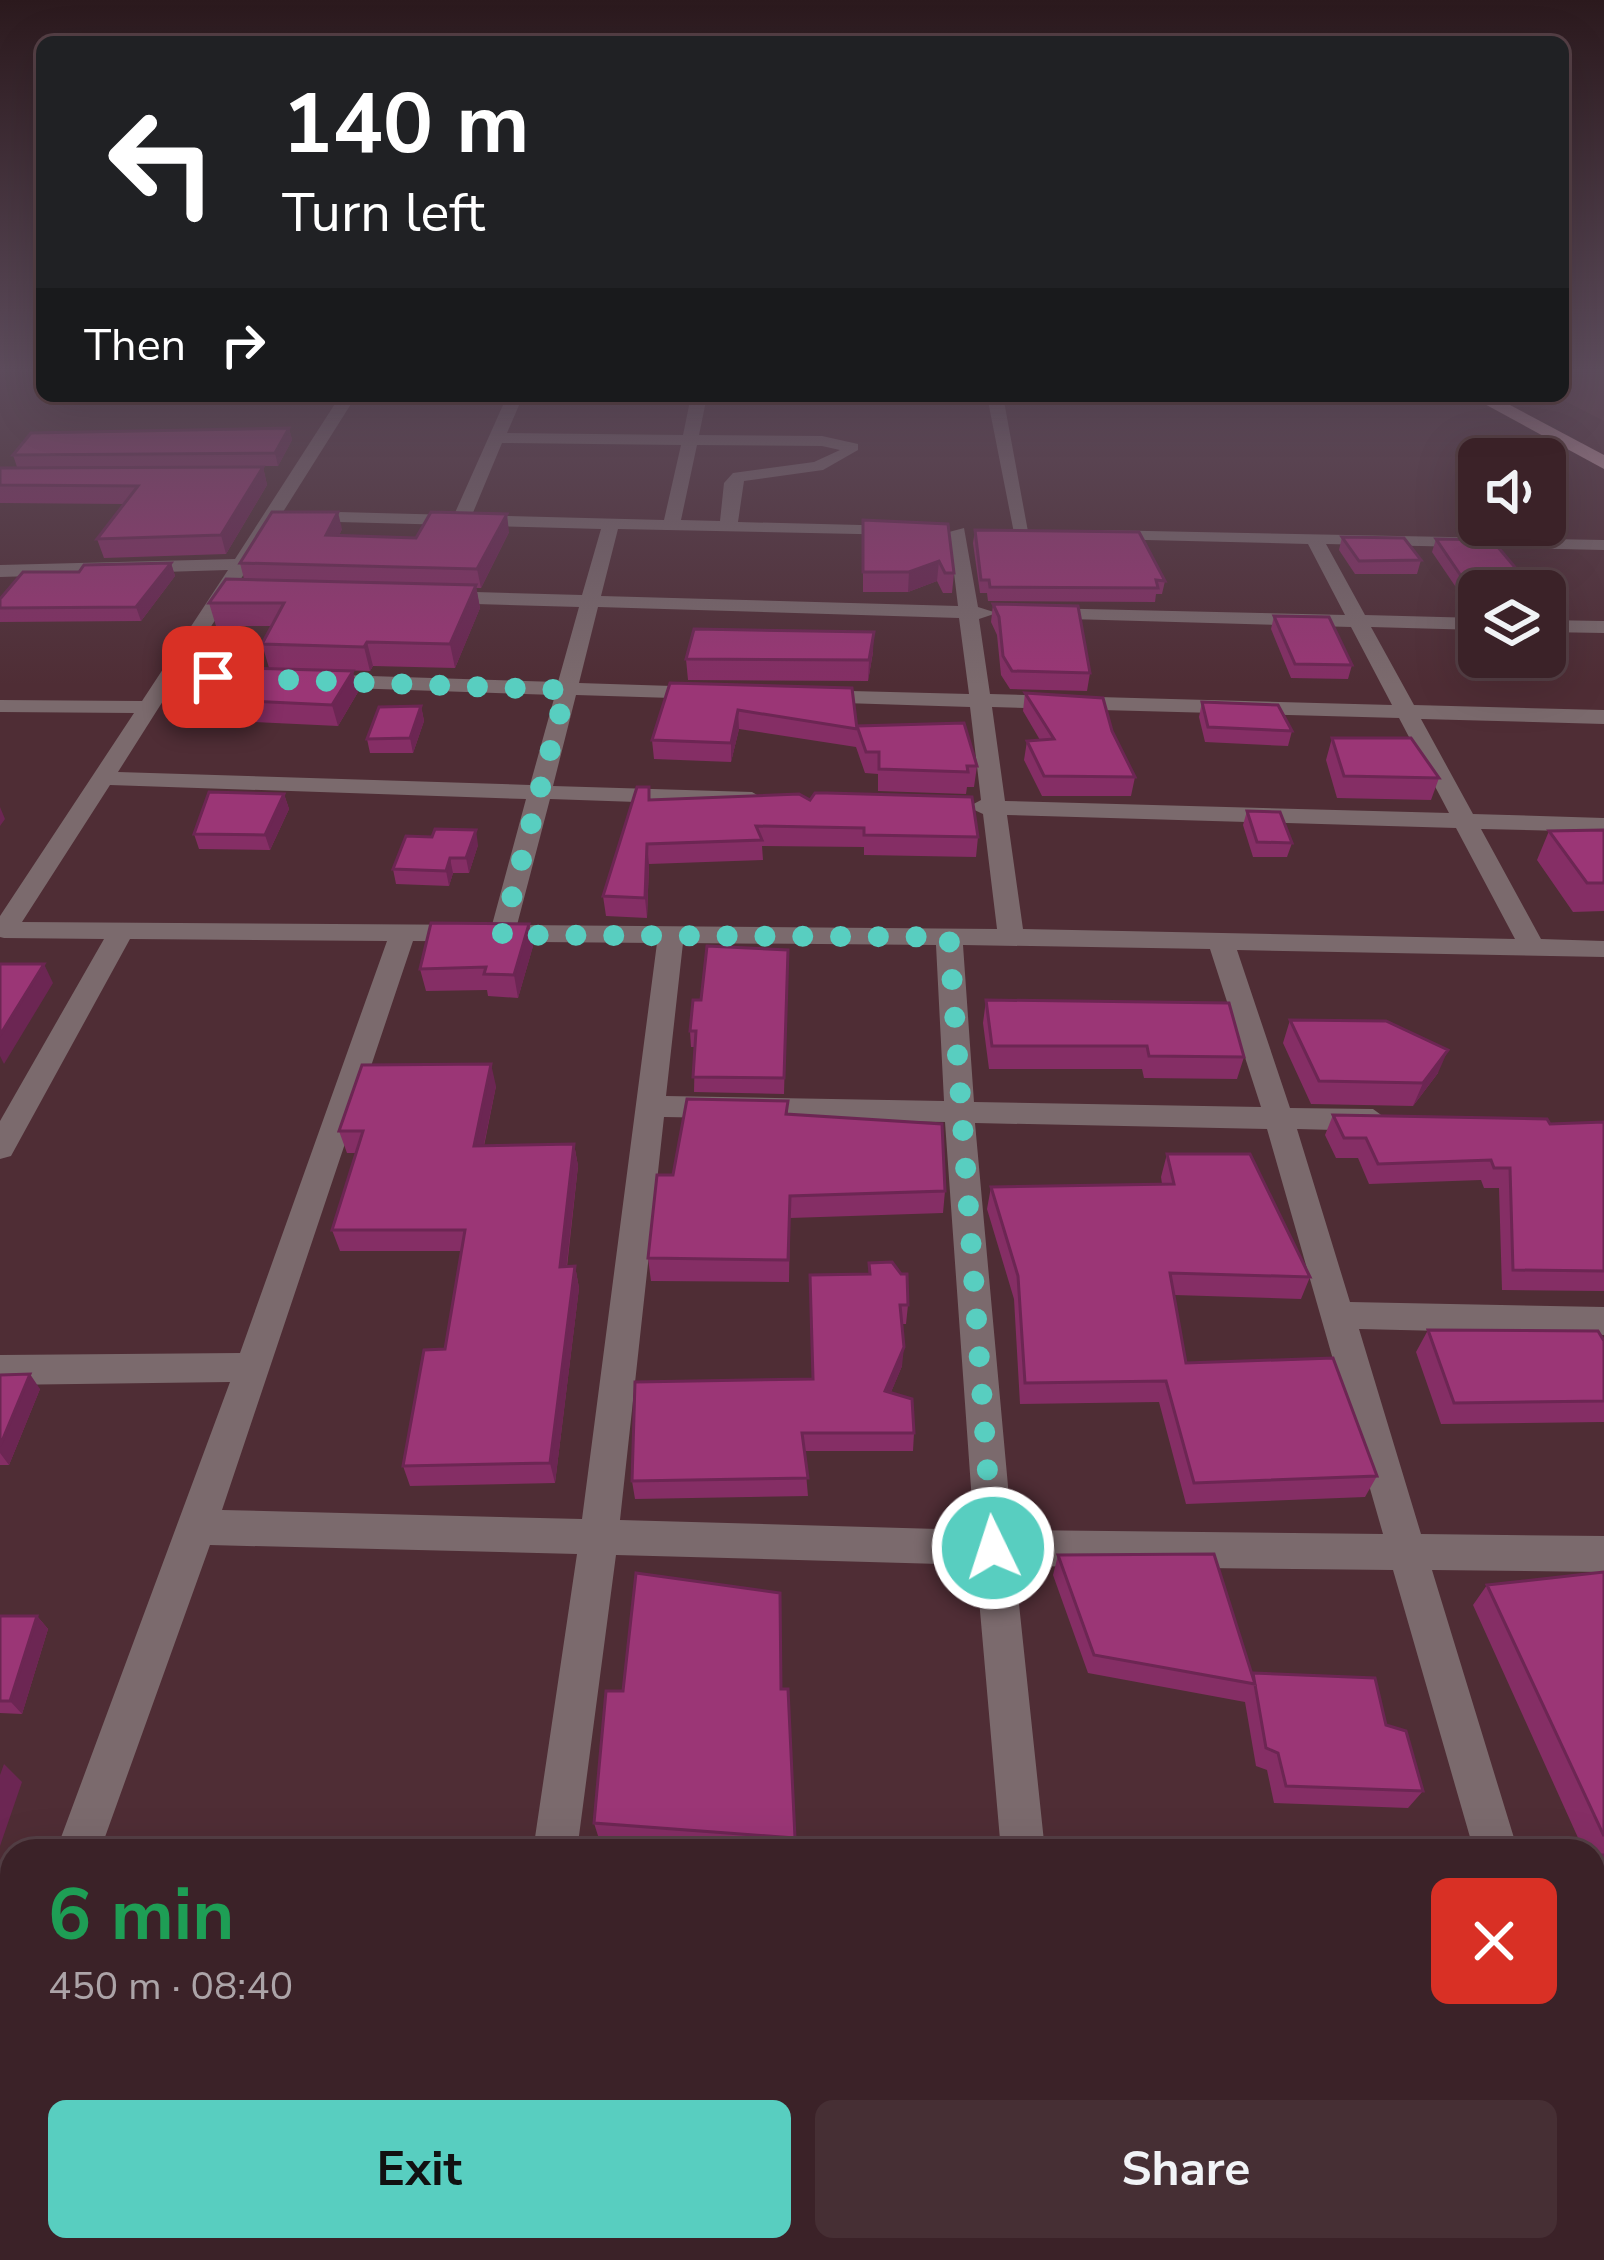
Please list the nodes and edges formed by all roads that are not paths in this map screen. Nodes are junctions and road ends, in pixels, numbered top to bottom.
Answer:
1 (480, 473) edge
2 (704, 473) edge
3 (754, 473) edge
4 (1010, 473) edge
5 (276, 475) edge
6 (299, 475) joint
7 (707, 483) junction
8 (270, 517) junction
9 (461, 519) junction
10 (672, 523) junction
11 (611, 524) junction
12 (729, 525) junction
13 (912, 531) edge
14 (935, 532) edge
15 (958, 532) junction
16 (980, 533) edge
17 (1001, 533) edge
18 (1023, 533) junction
19 (1044, 533) edge
20 (1086, 534) edge
21 (1314, 539) junction
22 (1604, 545) edge
23 (241, 564) junction
24 (0, 571) edge
25 (224, 591) junction
26 (269, 592) edge
27 (428, 596) edge
28 (587, 601) junction
29 (967, 612) junction
30 (1359, 621) junction
31 (1458, 623) edge
32 (1566, 626) edge
33 (1604, 627) edge
34 (169, 676) junction
35 (566, 690) junction
36 (727, 694) edge
37 (796, 696) edge
38 (981, 701) junction
39 (0, 706) edge
40 (147, 707) junction
41 (1405, 712) junction
42 (1604, 717) edge
43 (99, 778) junction
44 (538, 791) junction
45 (767, 799) edge
46 (950, 806) edge
47 (995, 808) junction
48 (1465, 823) junction
49 (1604, 825) edge
50 (2, 930) edge
51 (122, 930) junction
52 (402, 934) junction
53 (671, 934) junction
54 (502, 935) junction
55 (949, 937) junction
56 (1011, 938) junction
57 (1222, 942) junction
58 (1532, 947) junction
59 (1604, 949) edge
60 (647, 1106) junction
61 (958, 1114) junction
62 (1279, 1118) junction
63 (1395, 1120) edge
64 (0, 1148) edge
65 (1338, 1315) junction
66 (1604, 1321) edge
67 (248, 1366) junction
68 (0, 1370) edge
69 (197, 1527) junction
70 (599, 1537) junction
71 (993, 1548) junction
72 (1408, 1553) junction
73 (1604, 1554) edge
74 (82, 1839) edge
75 (557, 1839) edge
76 (1022, 1839) edge
77 (1492, 1839) edge

1 - 9 street
2 - 7 street
3 - 7 street
4 - 18 street
5 - 6 street
6 - 8 street
7 - 10 street
7 - 12 street
8 - 9 street
8 - 23 street
9 - 11 street
10 - 11 street
10 - 12 street
11 - 28 street
12 - 13 street
14 - 15 street
15 - 16 street
15 - 29 street
17 - 18 street
18 - 19 street
20 - 21 street
21 - 22 street
21 - 30 street
23 - 24 street
23 - 25 street
25 - 26 street
25 - 34 street
27 - 28 street
28 - 29 street
28 - 35 street
29 - 30 street
29 - 38 street
30 - 31 street
30 - 41 street
32 - 33 street
34 - 35 street
34 - 40 street
35 - 36 street
35 - 44 street
37 - 38 street
38 - 41 street
38 - 47 street
39 - 40 street
40 - 43 street
41 - 42 street
41 - 48 street
43 - 44 street
43 - 50 street
44 - 45 street
44 - 54 street
46 - 47 street
47 - 48 street
47 - 56 street
48 - 49 street
48 - 58 street
50 - 51 street
51 - 52 street
51 - 64 street
52 - 54 street
52 - 67 street
53 - 54 street
53 - 55 street
53 - 60 street
55 - 56 street
55 - 61 street
56 - 57 street
57 - 58 street
57 - 62 street
58 - 59 street
60 - 61 street
60 - 70 street
61 - 62 street
61 - 71 street
62 - 63 street
62 - 65 street
65 - 66 street
65 - 72 street
67 - 68 street
67 - 69 street
69 - 70 street
69 - 74 street
70 - 71 street
70 - 75 street
71 - 72 street
71 - 76 street
72 - 73 street
72 - 77 street

